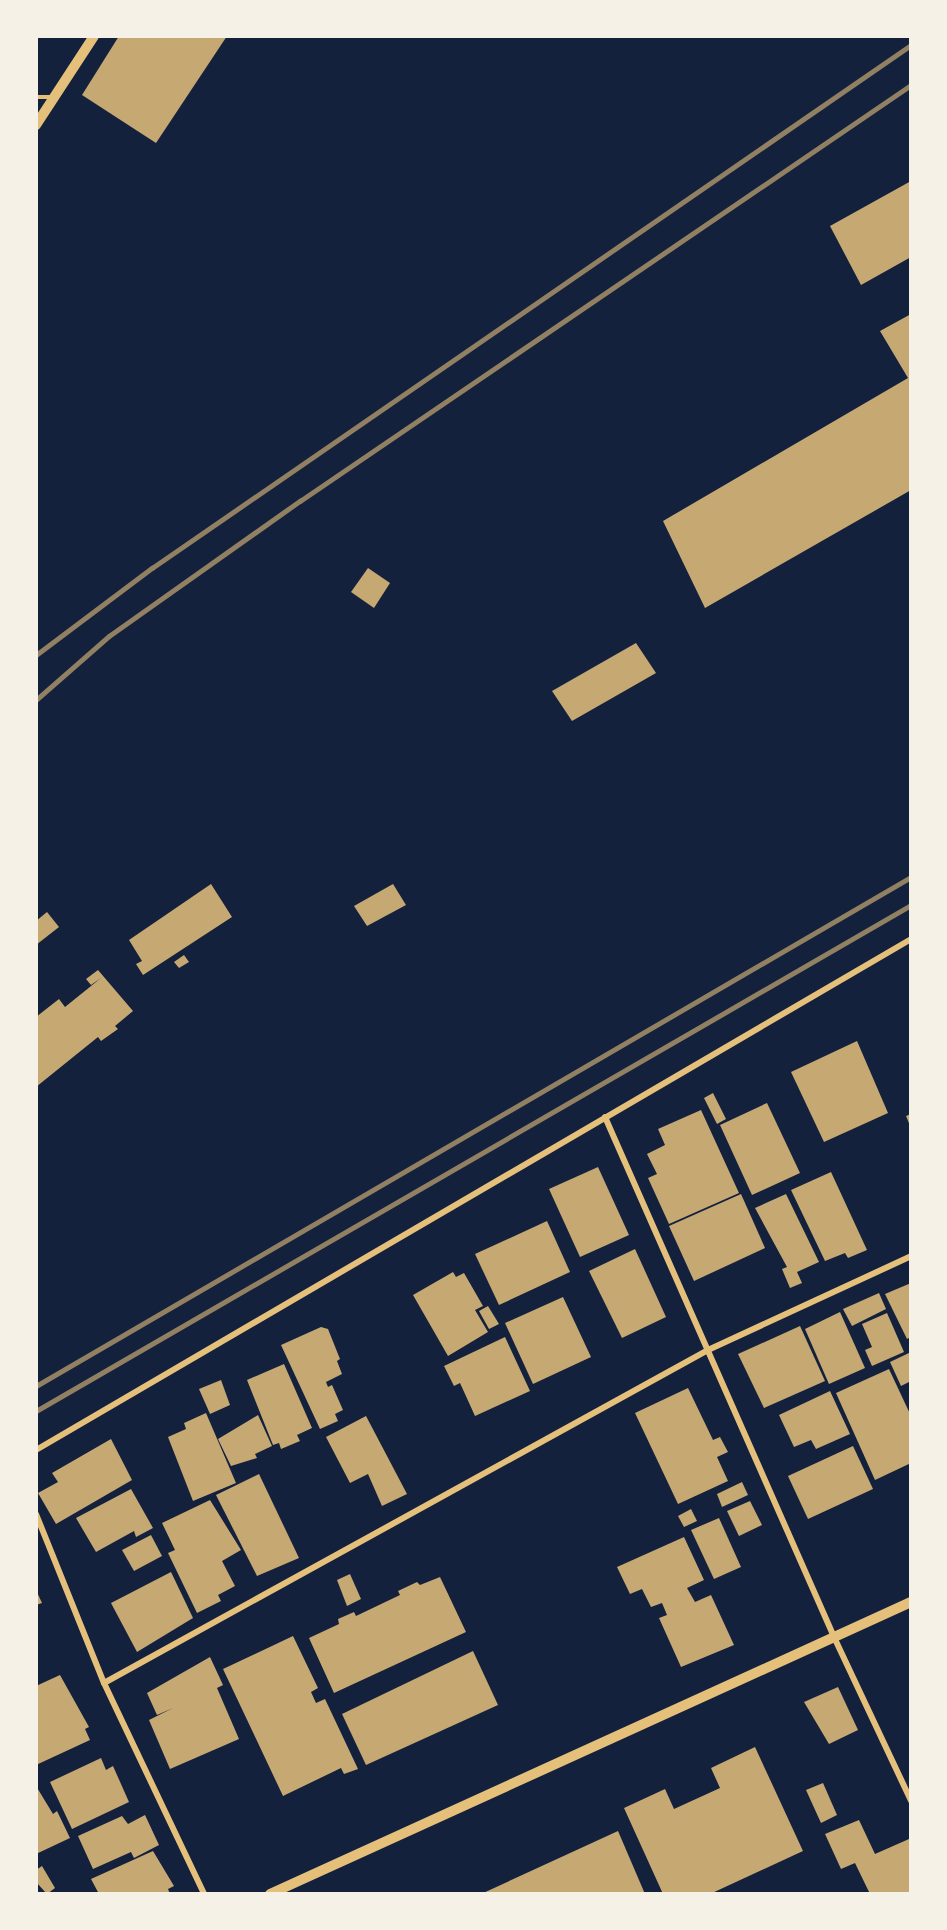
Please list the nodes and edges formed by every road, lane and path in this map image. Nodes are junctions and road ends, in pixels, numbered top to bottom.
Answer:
1 (94, 36) edge
2 (36, 97) edge
3 (56, 97) junction
4 (36, 125) edge
5 (911, 939) edge
6 (605, 1117) junction
7 (911, 1256) edge
8 (708, 1350) junction
9 (36, 1450) edge
10 (36, 1514) edge
11 (911, 1602) edge
12 (834, 1637) junction
13 (104, 1683) junction
14 (911, 1801) edge
15 (204, 1894) edge
16 (270, 1894) edge

1 - 3 street
2 - 3 lane
3 - 4 street
5 - 6 street
6 - 8 street
6 - 9 street
7 - 8 street
8 - 12 street
8 - 13 street
10 - 13 street
11 - 12 street
12 - 14 street
12 - 16 street
13 - 15 street

